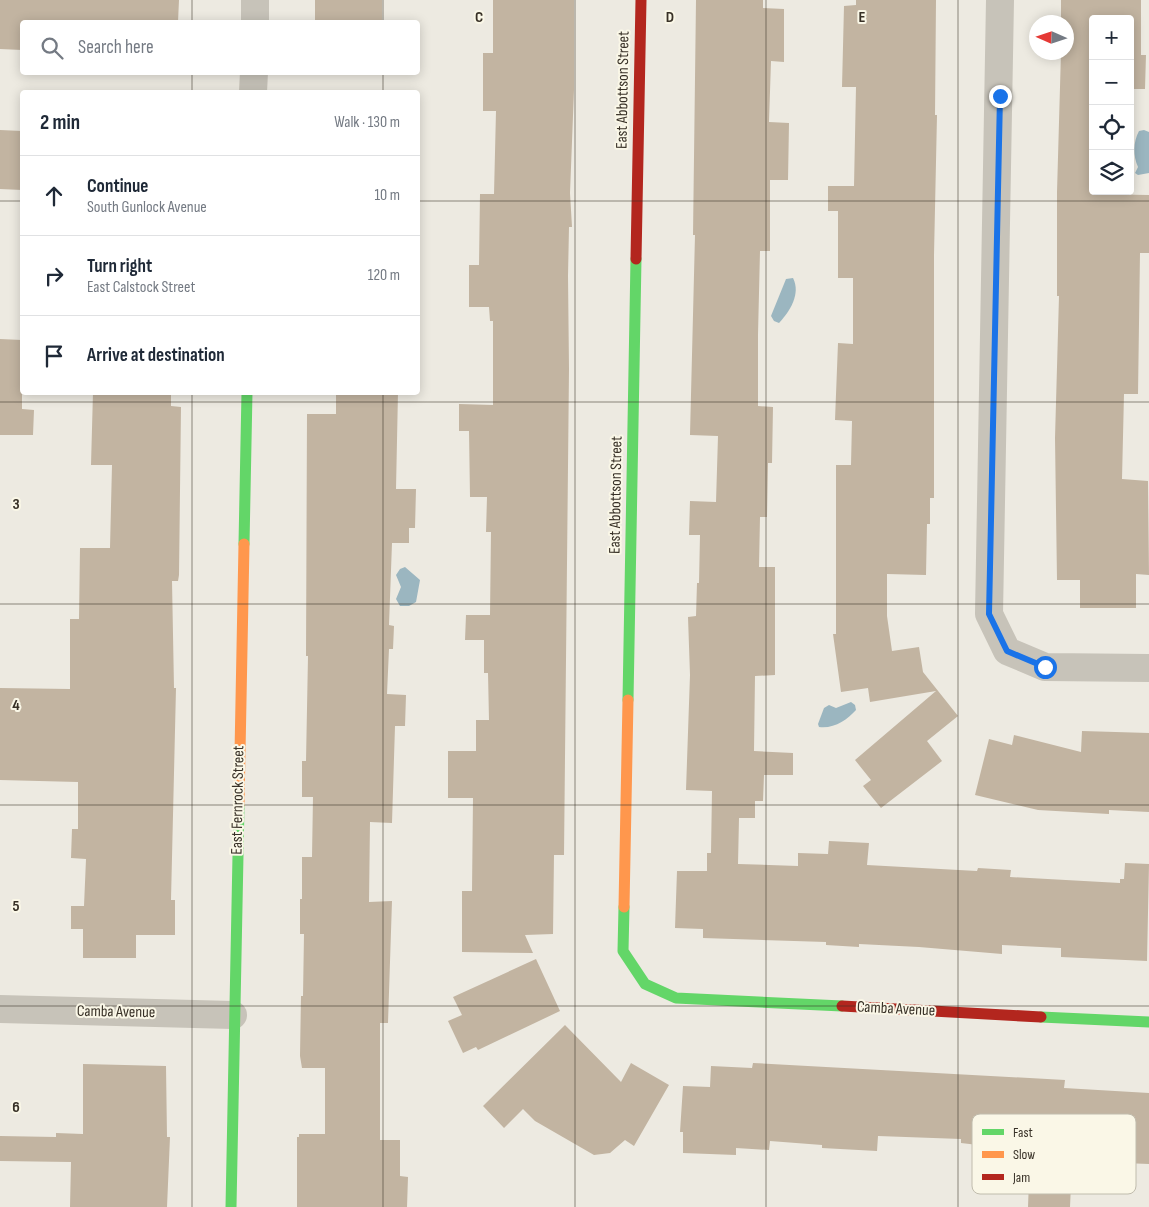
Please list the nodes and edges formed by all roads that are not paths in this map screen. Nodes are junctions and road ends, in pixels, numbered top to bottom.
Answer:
1 (255, 0) edge
2 (641, 0) edge
3 (1000, 0) edge
4 (255, 20) edge
5 (254, 75) edge
6 (253, 90) edge
7 (247, 395) edge
8 (1149, 668) edge
9 (645, 984) joint
10 (0, 1009) edge
11 (233, 1015) junction
12 (1149, 1022) edge
13 (231, 1207) edge

1 - 4 street
2 - 9 street, East Abbottson Street
3 - 8 street
5 - 6 street
7 - 11 street, East Fernrock Street
9 - 12 street, Camba Avenue
10 - 11 street, Camba Avenue
11 - 13 street, East Fernrock Street

